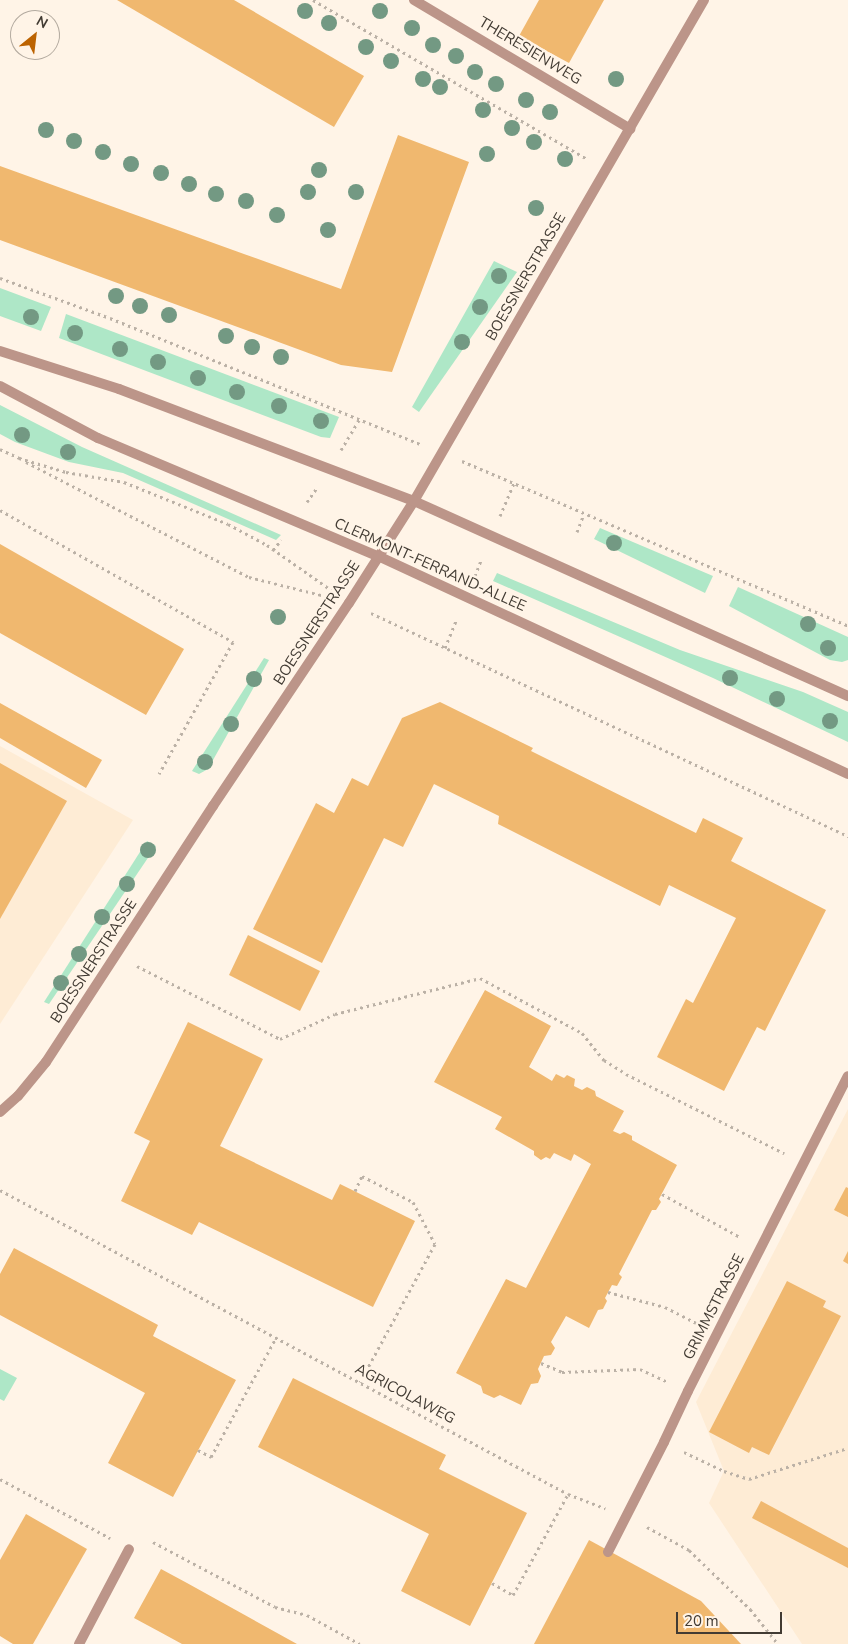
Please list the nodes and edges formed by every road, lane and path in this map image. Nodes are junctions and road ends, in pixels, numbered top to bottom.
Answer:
1 (313, 0) edge
2 (414, 0) edge
3 (704, 0) edge
4 (630, 129) junction
5 (606, 170) junction
6 (0, 351) edge
7 (0, 386) edge
8 (0, 449) edge
9 (19, 458) junction
10 (514, 484) dead end
11 (414, 501) junction
12 (0, 510) edge
13 (584, 514) dead end
14 (577, 532) dead end
15 (492, 535) junction
16 (378, 556) junction
17 (466, 597) junction
18 (350, 603) junction
19 (445, 648) junction
20 (848, 696) edge
21 (159, 774) dead end
22 (848, 774) edge
23 (848, 836) edge
24 (116, 955) junction
25 (848, 1076) edge
26 (0, 1112) edge
27 (804, 1163) junction
28 (0, 1190) edge
29 (355, 1191) dead end
30 (662, 1194) dead end
31 (761, 1248) junction
32 (608, 1292) dead end
33 (718, 1332) junction
34 (276, 1338) junction
35 (541, 1363) dead end
36 (360, 1382) junction
37 (688, 1391) junction
38 (664, 1442) junction
39 (848, 1448) edge
40 (198, 1450) dead end
41 (0, 1479) edge
42 (568, 1494) junction
43 (626, 1516) junction
44 (129, 1549) junction
45 (608, 1552) dead end
46 (492, 1583) dead end
47 (79, 1644) edge
48 (360, 1644) edge
49 (778, 1644) edge

1 - 5 path
2 - 4 street, THERESIENWEG
3 - 4 street, BOESSNERSTRASSE
4 - 5 street, BOESSNERSTRASSE
5 - 11 street, BOESSNERSTRASSE
6 - 11 street
7 - 16 street, CLERMONT-FERRAND-ALLEE
8 - 9 path
9 - 18 path
9 - 18 path
10 - 15 path
11 - 15 street
11 - 16 street, BOESSNERSTRASSE
12 - 21 path
13 - 14 path
15 - 17 path
15 - 20 street
16 - 17 street, CLERMONT-FERRAND-ALLEE
16 - 18 street, BOESSNERSTRASSE
17 - 19 path
17 - 22 street, CLERMONT-FERRAND-ALLEE
18 - 19 path
18 - 24 street, BOESSNERSTRASSE
19 - 23 path
24 - 26 street, BOESSNERSTRASSE
24 - 27 path
25 - 27 street, GRIMMSTRASSE
27 - 31 street, GRIMMSTRASSE
28 - 34 path, AGRICOLAWEG
29 - 36 path
30 - 31 path
31 - 33 street, GRIMMSTRASSE
32 - 33 path
33 - 37 street, GRIMMSTRASSE
34 - 36 path, AGRICOLAWEG
34 - 40 path
35 - 37 path
36 - 42 path, AGRICOLAWEG
37 - 38 street, GRIMMSTRASSE
38 - 39 path
38 - 43 street, GRIMMSTRASSE
41 - 44 path
42 - 43 path, AGRICOLAWEG
42 - 46 path
43 - 45 street, GRIMMSTRASSE
43 - 49 path, AGRICOLAWEG
44 - 47 street
44 - 48 path

